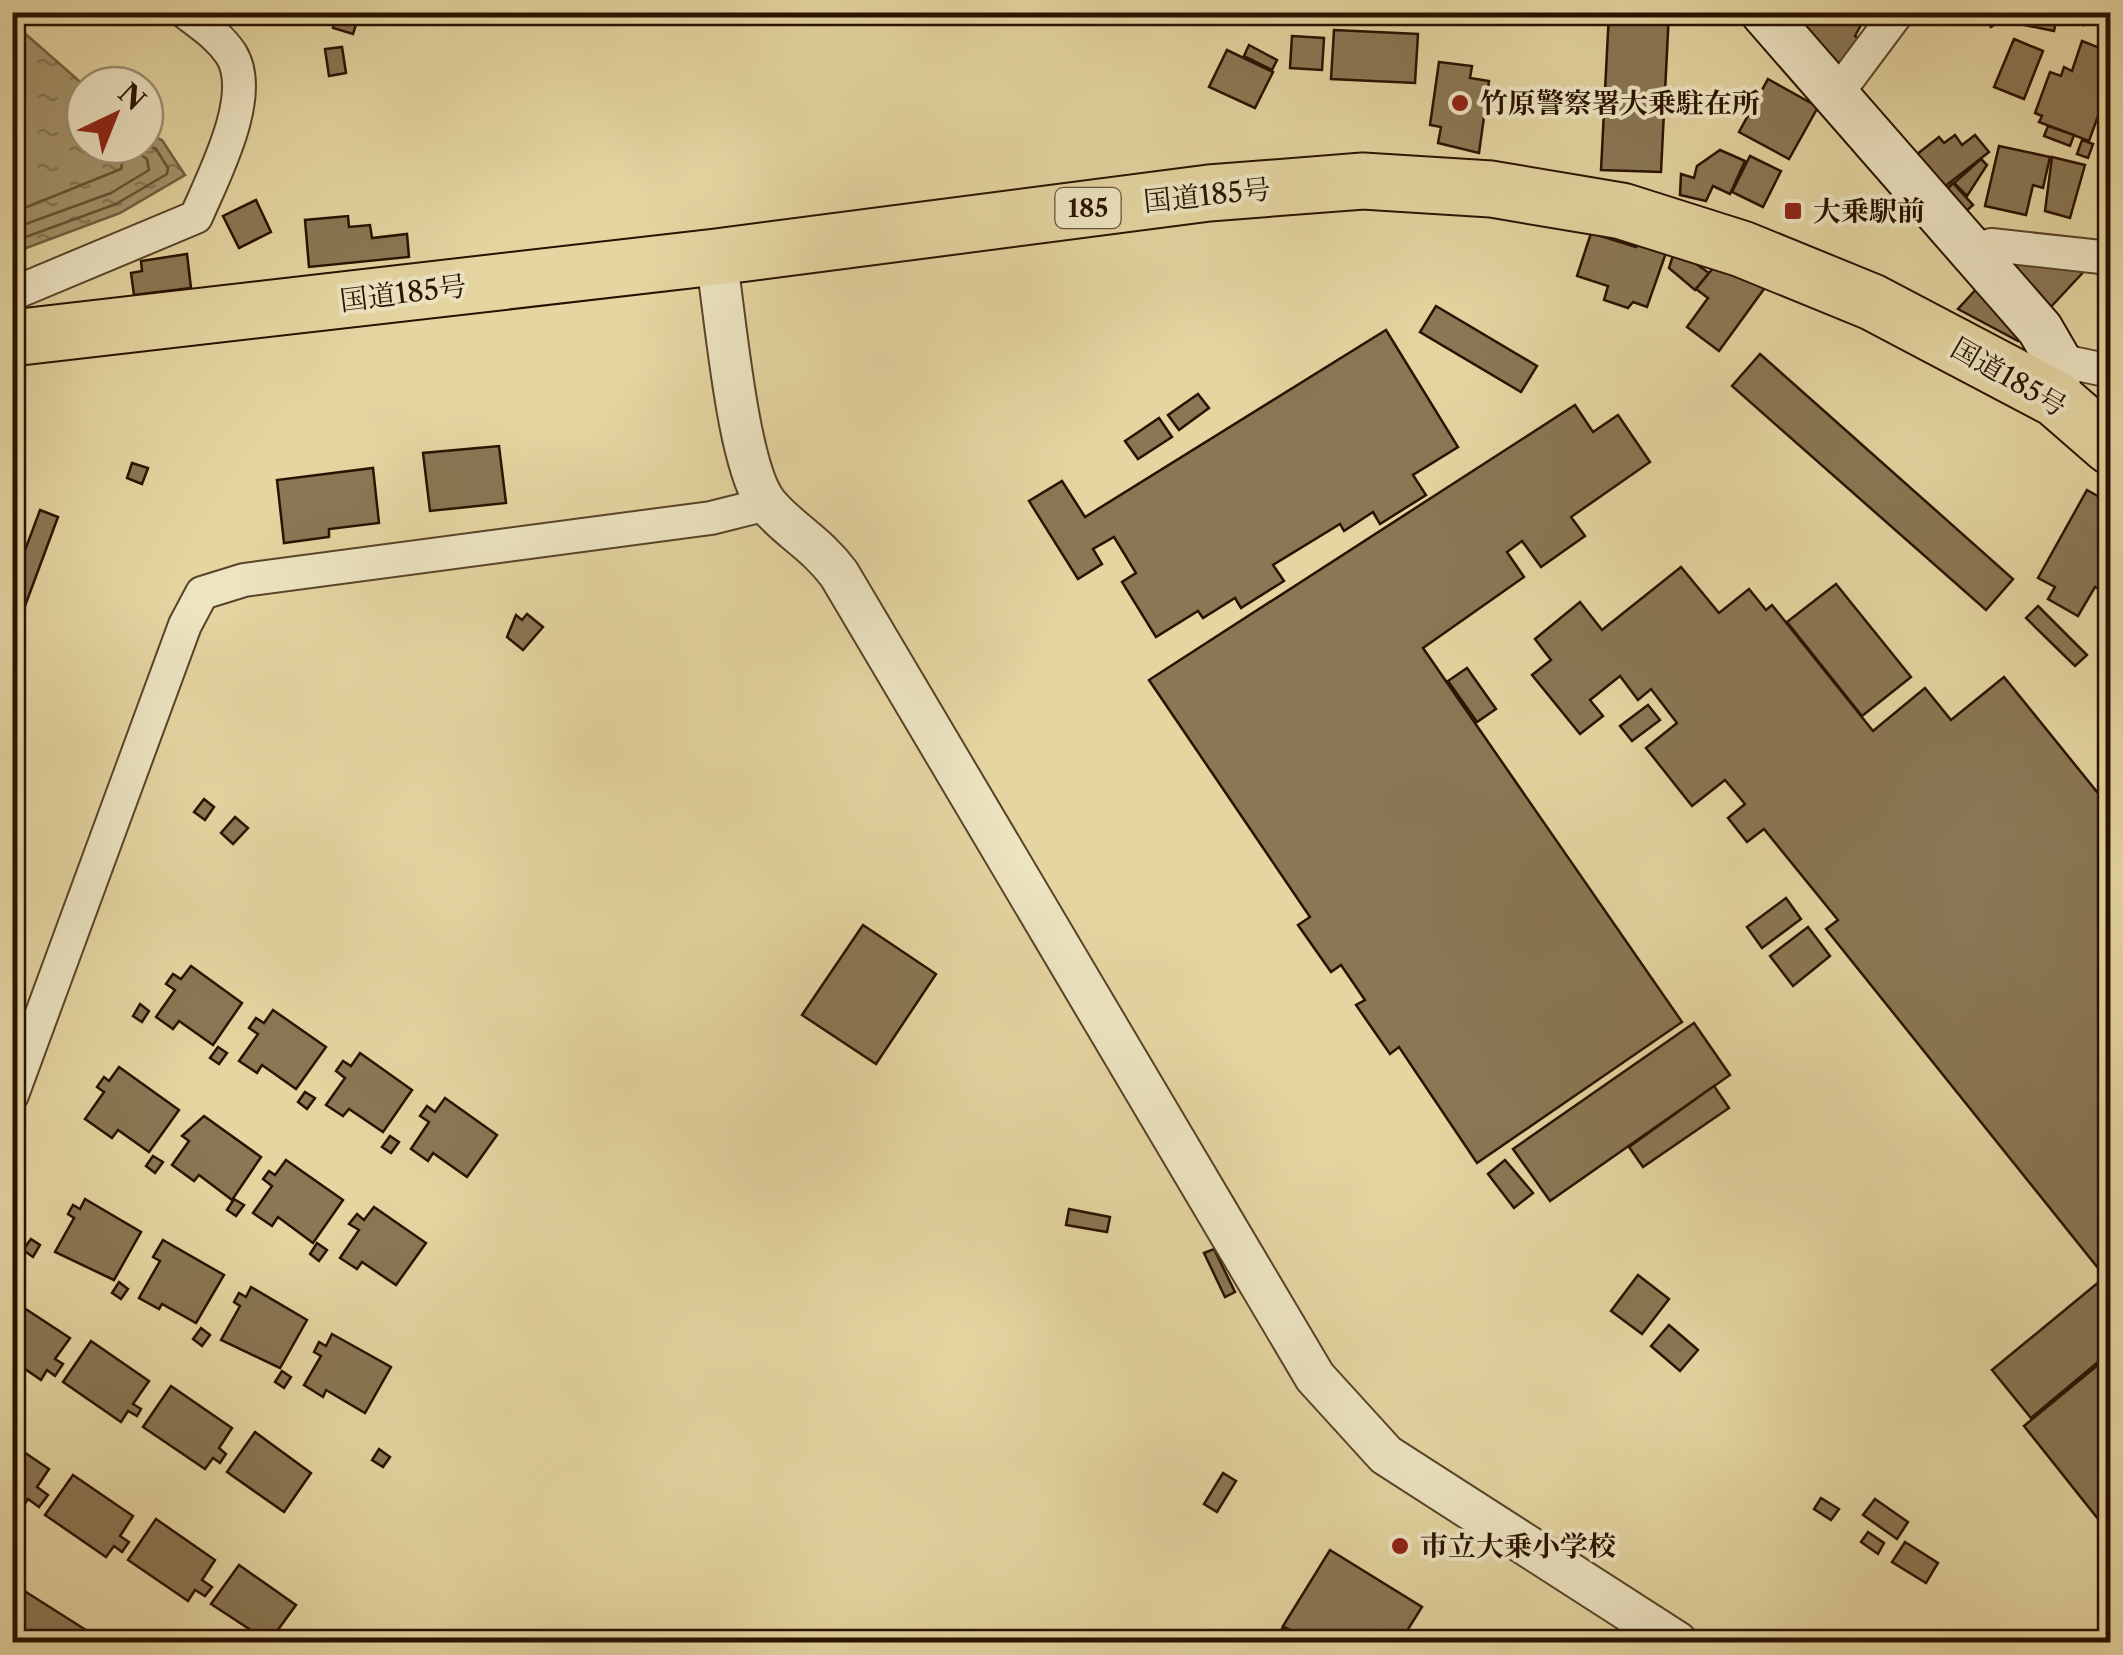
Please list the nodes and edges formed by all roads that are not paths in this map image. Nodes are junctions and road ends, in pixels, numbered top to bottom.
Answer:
1 (185, 12) edge
2 (1763, 12) edge
3 (1898, 12) edge
4 (1836, 95) junction
5 (1974, 250) junction
6 (716, 258) junction
7 (2110, 258) edge
8 (12, 294) edge
9 (12, 338) edge
10 (2110, 371) edge
11 (2057, 380) junction
12 (2110, 446) edge
13 (767, 504) junction
14 (12, 1094) edge
15 (1677, 1642) edge

1 - 8 street
2 - 4 main road
3 - 4 street
4 - 5 main road
5 - 7 street
5 - 11 main road
6 - 9 highway, 国道185号 / 185
6 - 11 highway, 国道185号 / 185
6 - 13 street
10 - 11 street
11 - 12 highway, 国道185号 / 185
13 - 14 street
13 - 15 street

